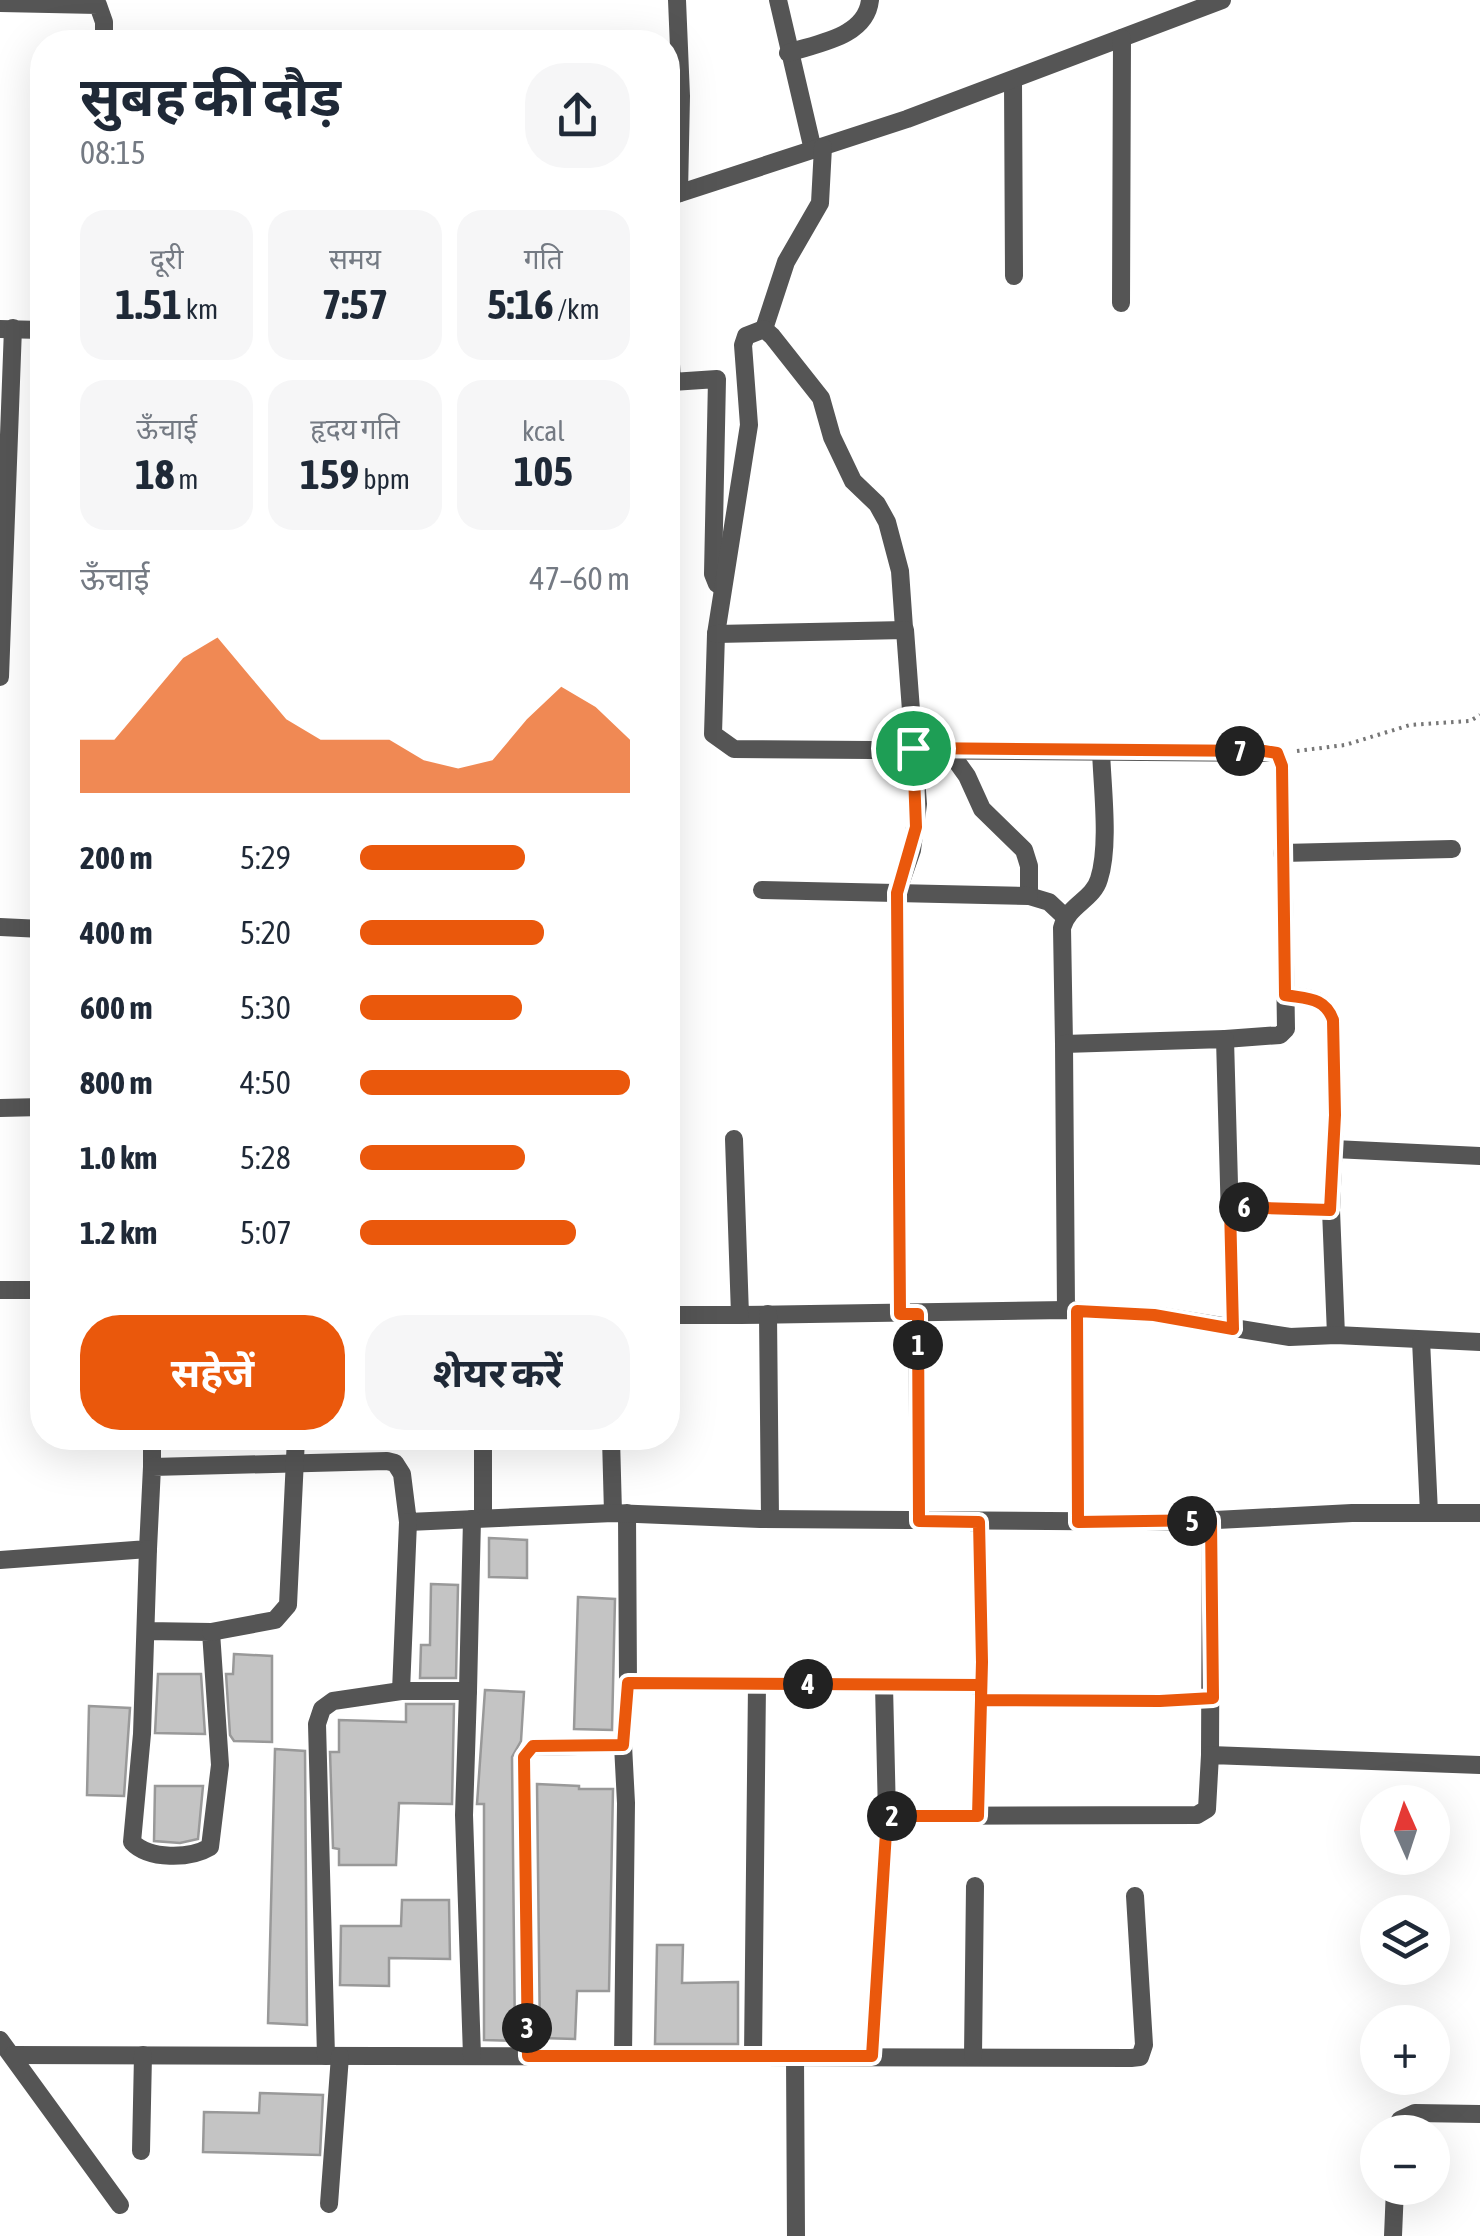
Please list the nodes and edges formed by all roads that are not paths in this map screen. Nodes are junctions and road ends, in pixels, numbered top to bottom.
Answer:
1 (677, 0) edge
2 (778, 0) edge
3 (870, 0) edge
4 (1222, 0) edge
5 (0, 2) edge
6 (1184, 7) edge
7 (104, 30) edge
8 (678, 30) edge
9 (1122, 38) junction
10 (788, 53) junction
11 (680, 72) edge
12 (1012, 81) junction
13 (680, 108) edge
14 (818, 148) junction
15 (680, 193) edge
16 (1014, 276) dead end
17 (1121, 304) dead end
18 (7, 328) edge
19 (764, 329) junction
20 (680, 382) edge
21 (2, 594) edge
22 (721, 594) junction
23 (904, 628) junction
24 (716, 634) junction
25 (0, 677) edge
26 (913, 748) junction
27 (947, 748) junction
28 (1102, 750) junction
29 (1452, 849) dead end
30 (1282, 852) junction
31 (762, 890) dead end
32 (897, 893) junction
33 (1029, 896) junction
34 (1065, 916) junction
35 (0, 927) edge
36 (30, 928) edge
37 (1285, 995) junction
38 (1225, 1039) junction
39 (1064, 1044) junction
40 (30, 1107) edge
41 (0, 1108) edge
42 (734, 1140) dead end
43 (1334, 1149) junction
44 (1480, 1156) edge
45 (1230, 1207) junction
46 (1330, 1210) junction
47 (0, 1290) edge
48 (30, 1290) edge
49 (1071, 1310) junction
50 (768, 1314) junction
51 (909, 1314) junction
52 (680, 1315) edge
53 (740, 1315) junction
54 (1233, 1329) junction
55 (1336, 1335) junction
56 (1421, 1340) junction
57 (1480, 1342) edge
58 (152, 1450) edge
59 (296, 1450) edge
60 (481, 1450) edge
61 (612, 1450) edge
62 (295, 1465) junction
63 (152, 1467) junction
64 (620, 1513) junction
65 (1429, 1513) junction
66 (1480, 1513) edge
67 (477, 1518) junction
68 (770, 1519) junction
69 (1211, 1520) junction
70 (919, 1521) junction
71 (408, 1522) junction
72 (979, 1522) junction
73 (1078, 1522) junction
74 (148, 1548) junction
75 (0, 1560) edge
76 (146, 1631) junction
77 (211, 1632) junction
78 (628, 1683) junction
79 (757, 1684) junction
80 (884, 1685) junction
81 (401, 1691) junction
82 (468, 1692) junction
83 (981, 1692) junction
84 (1213, 1698) junction
85 (623, 1745) junction
86 (1210, 1755) junction
87 (1480, 1764) edge
88 (887, 1816) junction
89 (978, 1816) junction
90 (975, 1886) dead end
91 (1136, 1896) dead end
92 (0, 2040) edge
93 (12, 2055) junction
94 (143, 2055) junction
95 (333, 2056) junction
96 (472, 2056) junction
97 (528, 2056) junction
98 (623, 2056) junction
99 (754, 2056) junction
100 (795, 2056) junction
101 (872, 2056) junction
102 (973, 2056) junction
103 (1480, 2114) edge
104 (1411, 2115) edge
105 (141, 2151) dead end
106 (330, 2204) dead end
107 (120, 2205) dead end
108 (1394, 2205) edge
109 (796, 2236) edge
110 (1393, 2236) edge

1 - 8 street
2 - 10 street
3 - 10 street
4 - 6 street
5 - 7 street
6 - 9 street
9 - 12 street
9 - 17 street
10 - 14 street
11 - 13 street
12 - 14 street
12 - 16 street
14 - 15 street
14 - 19 street
18 - 21 street
19 - 22 street
19 - 23 street
20 - 22 street
21 - 25 street
22 - 24 street
23 - 24 street
23 - 26 street
24 - 26 street
26 - 27 street
26 - 32 street
27 - 28 street
27 - 33 street
28 - 30 street
28 - 34 street
29 - 30 street
30 - 37 street
31 - 32 street
32 - 33 street
32 - 51 street
33 - 34 street
34 - 39 street
35 - 36 street
37 - 38 street
37 - 43 street
38 - 39 street
38 - 45 street
39 - 49 street
40 - 41 street
42 - 53 street
43 - 44 street
43 - 46 street
45 - 46 street
45 - 54 street
46 - 55 street
47 - 48 street
49 - 51 street
49 - 54 street
49 - 73 street
50 - 51 street
50 - 53 street
50 - 68 street
51 - 70 street
52 - 53 street
54 - 55 street
55 - 56 street
56 - 57 street
56 - 65 street
58 - 63 street
59 - 62 street
60 - 67 street
61 - 64 street
62 - 63 street
62 - 71 street
62 - 77 street
63 - 74 street
64 - 67 street
64 - 68 street
64 - 78 street
65 - 66 street
65 - 69 street
67 - 71 street
67 - 82 street
68 - 70 street
69 - 73 street
69 - 84 street
70 - 72 street
71 - 81 street
72 - 73 street
72 - 83 street
74 - 75 street
74 - 76 street
76 - 77 street
76 - 77 street
78 - 79 street
78 - 85 street
79 - 80 street
79 - 99 street
80 - 83 street
80 - 88 street
81 - 82 street
81 - 95 street
82 - 96 street
83 - 84 street
83 - 89 street
84 - 86 street
85 - 97 street
85 - 98 street
86 - 87 street
86 - 89 street
88 - 89 street
88 - 101 street
90 - 102 street
91 - 102 street
92 - 93 street
93 - 94 street
93 - 107 street
94 - 95 street
94 - 105 street
95 - 96 street
95 - 106 street
96 - 97 street
97 - 98 street
98 - 99 street
99 - 100 street
100 - 101 street
100 - 109 street
101 - 102 street
103 - 104 street
108 - 110 street

